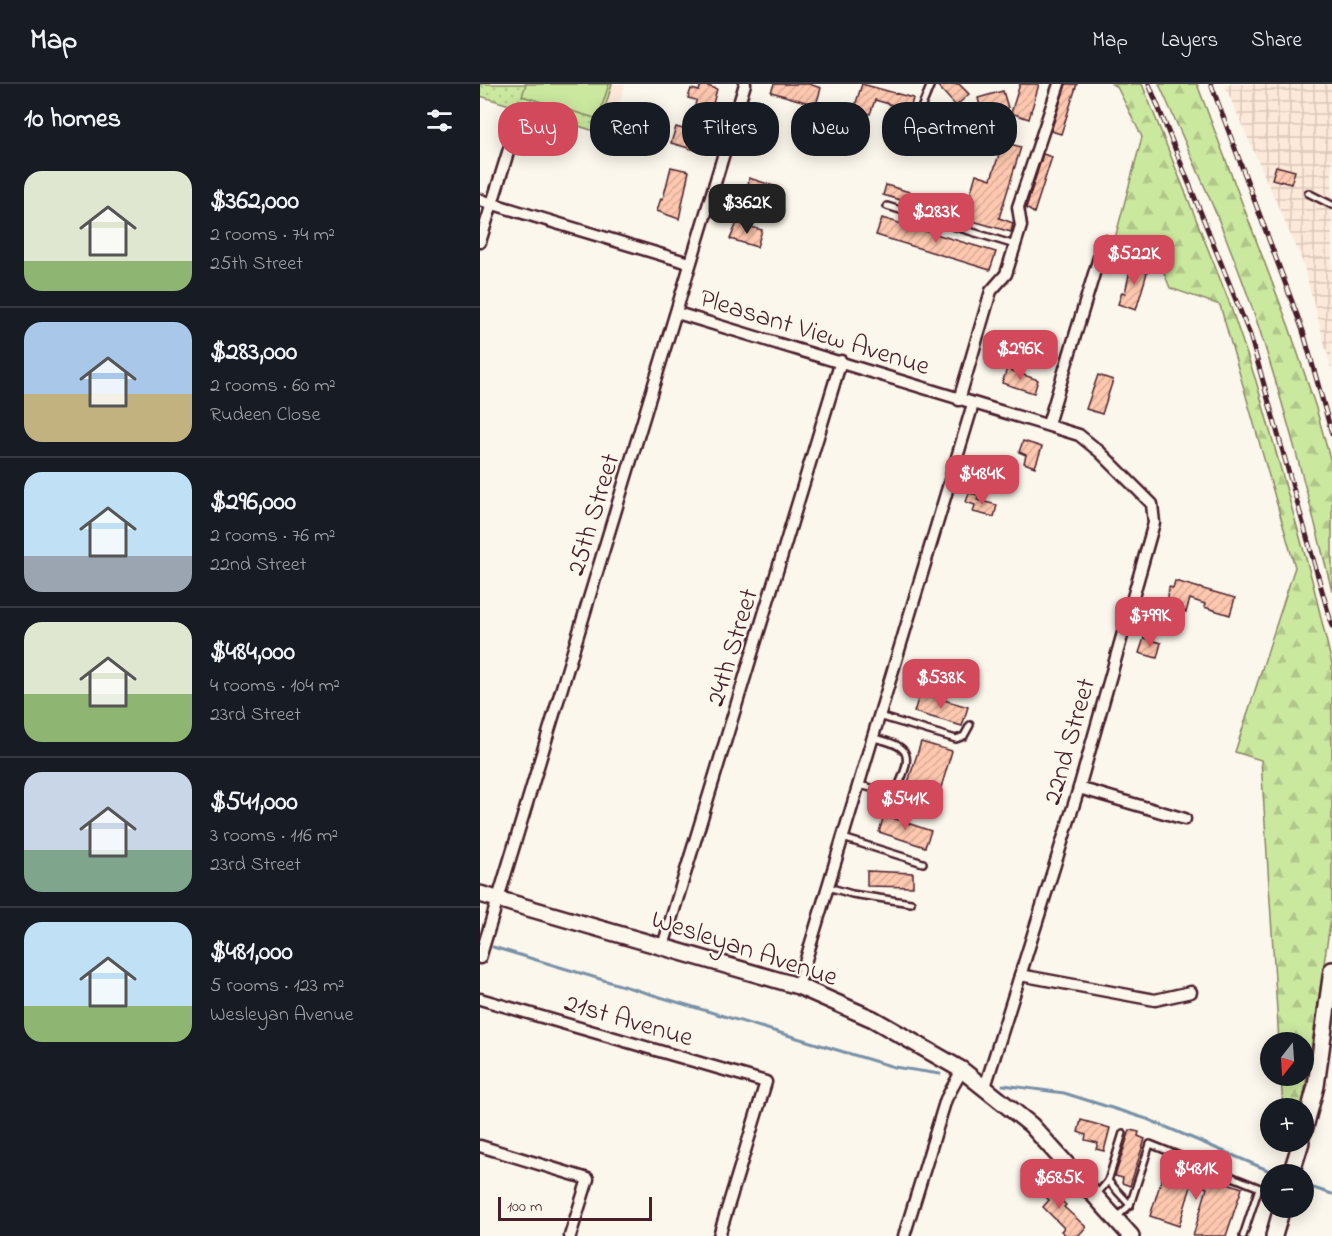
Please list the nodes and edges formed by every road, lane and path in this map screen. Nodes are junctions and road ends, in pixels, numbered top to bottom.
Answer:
1 (745, 84) edge
2 (931, 84) edge
3 (1059, 84) edge
4 (924, 102) edge
5 (507, 156) edge
6 (1308, 193) dead end
7 (480, 200) edge
8 (492, 204) junction
9 (1332, 205) edge
10 (887, 206) dead end
11 (1104, 241) dead end
12 (480, 242) edge
13 (1015, 245) junction
14 (689, 263) junction
15 (677, 313) junction
16 (841, 361) junction
17 (959, 400) junction
18 (973, 404) junction
19 (1048, 424) junction
20 (879, 717) junction
21 (970, 725) dead end
22 (873, 738) junction
23 (859, 785) junction
24 (1079, 788) junction
25 (1185, 819) dead end
26 (843, 838) junction
27 (923, 863) dead end
28 (828, 887) junction
29 (480, 894) edge
30 (496, 898) junction
31 (911, 903) dead end
32 (663, 946) junction
33 (480, 958) edge
34 (1332, 970) edge
35 (1020, 975) junction
36 (798, 986) junction
37 (1191, 992) dead end
38 (480, 999) edge
39 (962, 1070) junction
40 (985, 1087) junction
41 (1313, 1098) edge
42 (1123, 1133) dead end
43 (480, 1146) edge
44 (1108, 1181) junction
45 (1259, 1188) joint
46 (1095, 1196) junction
47 (1130, 1205) junction
48 (1279, 1218) edge
49 (1120, 1230) edge
50 (570, 1236) edge
51 (720, 1236) edge
52 (904, 1236) edge
53 (1243, 1236) edge
54 (1274, 1236) edge

1 - 14 street, 25th Street
2 - 4 lane
3 - 13 street
5 - 8 street
6 - 9 lane
7 - 8 street, Pleasant View Avenue
8 - 12 street
8 - 14 street, Pleasant View Avenue
10 - 13 lane
11 - 19 street
13 - 17 street
14 - 15 street, 25th Street
15 - 16 street, Pleasant View Avenue
15 - 30 street, 25th Street
16 - 17 street, Pleasant View Avenue
16 - 32 street, 24th Street
17 - 18 street, Pleasant View Avenue
18 - 19 street, 22nd Street
18 - 20 street
19 - 24 street, 22nd Street
20 - 21 lane
20 - 22 street
22 - 23 street
22 - 23 lane
23 - 26 street
24 - 25 street
24 - 35 street, 22nd Street
26 - 27 lane
26 - 28 street
28 - 31 lane
28 - 36 street
29 - 30 street, Wesleyan Avenue
30 - 32 street, Wesleyan Avenue
30 - 33 street, 25th Street
32 - 36 street, Wesleyan Avenue
34 - 41 street
35 - 37 street
35 - 40 street, 22nd Street
36 - 39 street, Wesleyan Avenue
38 - 51 street, 21st Avenue
39 - 40 street, Wesleyan Avenue
39 - 52 street
40 - 46 street, Wesleyan Avenue
42 - 44 lane
43 - 50 street
44 - 46 lane
44 - 47 lane
45 - 47 lane
45 - 53 lane
46 - 49 street, Wesleyan Avenue
47 - 49 lane
48 - 54 street

